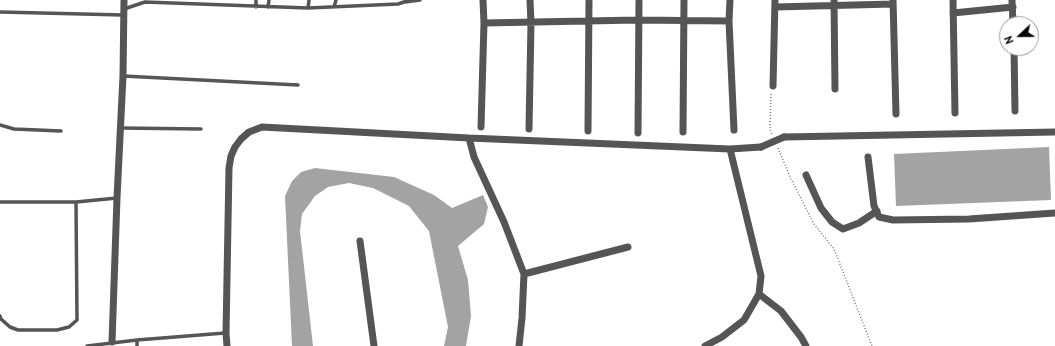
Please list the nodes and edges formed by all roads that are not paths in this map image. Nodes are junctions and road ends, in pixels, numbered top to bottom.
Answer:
1 (124, 0) edge
2 (220, 0) edge
3 (231, 0) edge
4 (256, 0) edge
5 (269, 0) edge
6 (310, 0) edge
7 (336, 0) edge
8 (420, 0) edge
9 (483, 0) edge
10 (530, 0) edge
11 (589, 0) edge
12 (638, 0) edge
13 (684, 0) edge
14 (730, 0) edge
15 (952, 0) edge
16 (146, 1) edge
17 (405, 1) edge
18 (380, 2) edge
19 (893, 2) edge
20 (775, 3) edge
21 (834, 3) edge
22 (1013, 4) edge
23 (220, 5) junction
24 (231, 6) junction
25 (256, 7) junction
26 (268, 7) junction
27 (334, 7) junction
28 (308, 8) junction
29 (0, 12) edge
30 (124, 12) junction
31 (953, 13) junction
32 (1013, 16) edge
33 (638, 20) junction
34 (684, 21) junction
35 (730, 21) junction
36 (589, 22) junction
37 (484, 23) junction
38 (531, 23) junction
39 (1014, 56) edge
40 (123, 76) junction
41 (298, 85) dead end
42 (773, 86) dead end
43 (836, 89) dead end
44 (1015, 111) dead end
45 (955, 113) dead end
46 (896, 114) dead end
47 (0, 125) edge
48 (481, 127) dead end
49 (120, 128) junction
50 (201, 129) dead end
51 (529, 129) dead end
52 (734, 130) dead end
53 (62, 131) dead end
54 (588, 131) dead end
55 (683, 132) dead end
56 (1055, 132) edge
57 (638, 133) dead end
58 (468, 138) junction
59 (730, 149) junction
60 (868, 157) dead end
61 (806, 174) dead end
62 (116, 198) junction
63 (0, 202) edge
64 (76, 202) junction
65 (877, 211) junction
66 (1055, 213) edge
67 (360, 241) dead end
68 (628, 247) dead end
69 (524, 274) junction
70 (759, 294) junction
71 (0, 316) edge
72 (226, 333) junction
73 (137, 340) junction
74 (112, 342) junction
75 (87, 346) edge
76 (137, 346) edge
77 (227, 346) edge
78 (374, 346) edge
79 (519, 346) edge
80 (705, 346) edge
81 (806, 346) edge

1 - 30 street
2 - 23 lane
3 - 24 lane
4 - 25 lane
5 - 26 lane
6 - 28 lane
7 - 27 lane
8 - 17 lane
9 - 37 street
10 - 38 street
11 - 36 street
12 - 33 street
13 - 34 street
14 - 35 street
15 - 31 street
16 - 23 lane
16 - 30 lane
17 - 18 lane
18 - 27 lane
19 - 21 street
19 - 46 street
20 - 21 street
20 - 42 street
21 - 43 street
22 - 31 street
22 - 32 street
23 - 24 lane
24 - 25 lane
25 - 26 lane
26 - 28 lane
27 - 28 lane
29 - 30 lane
30 - 40 street
31 - 45 street
33 - 34 street
33 - 36 street
33 - 57 street
34 - 35 street
34 - 55 street
35 - 52 street
36 - 38 street
36 - 54 street
37 - 38 street
37 - 48 street
38 - 51 street
39 - 44 street
40 - 41 lane
40 - 49 street
47 - 53 lane
49 - 50 lane
49 - 62 street
56 - 59 street, bridge
58 - 59 street
58 - 69 street
58 - 72 street
59 - 70 street
60 - 65 street
61 - 65 street
62 - 64 lane
62 - 74 street
63 - 64 lane
64 - 71 lane
65 - 66 street
67 - 78 street
68 - 69 street
69 - 79 street
70 - 80 street
70 - 81 street
72 - 73 lane
72 - 77 street
73 - 74 lane
73 - 76 lane
74 - 75 lane

